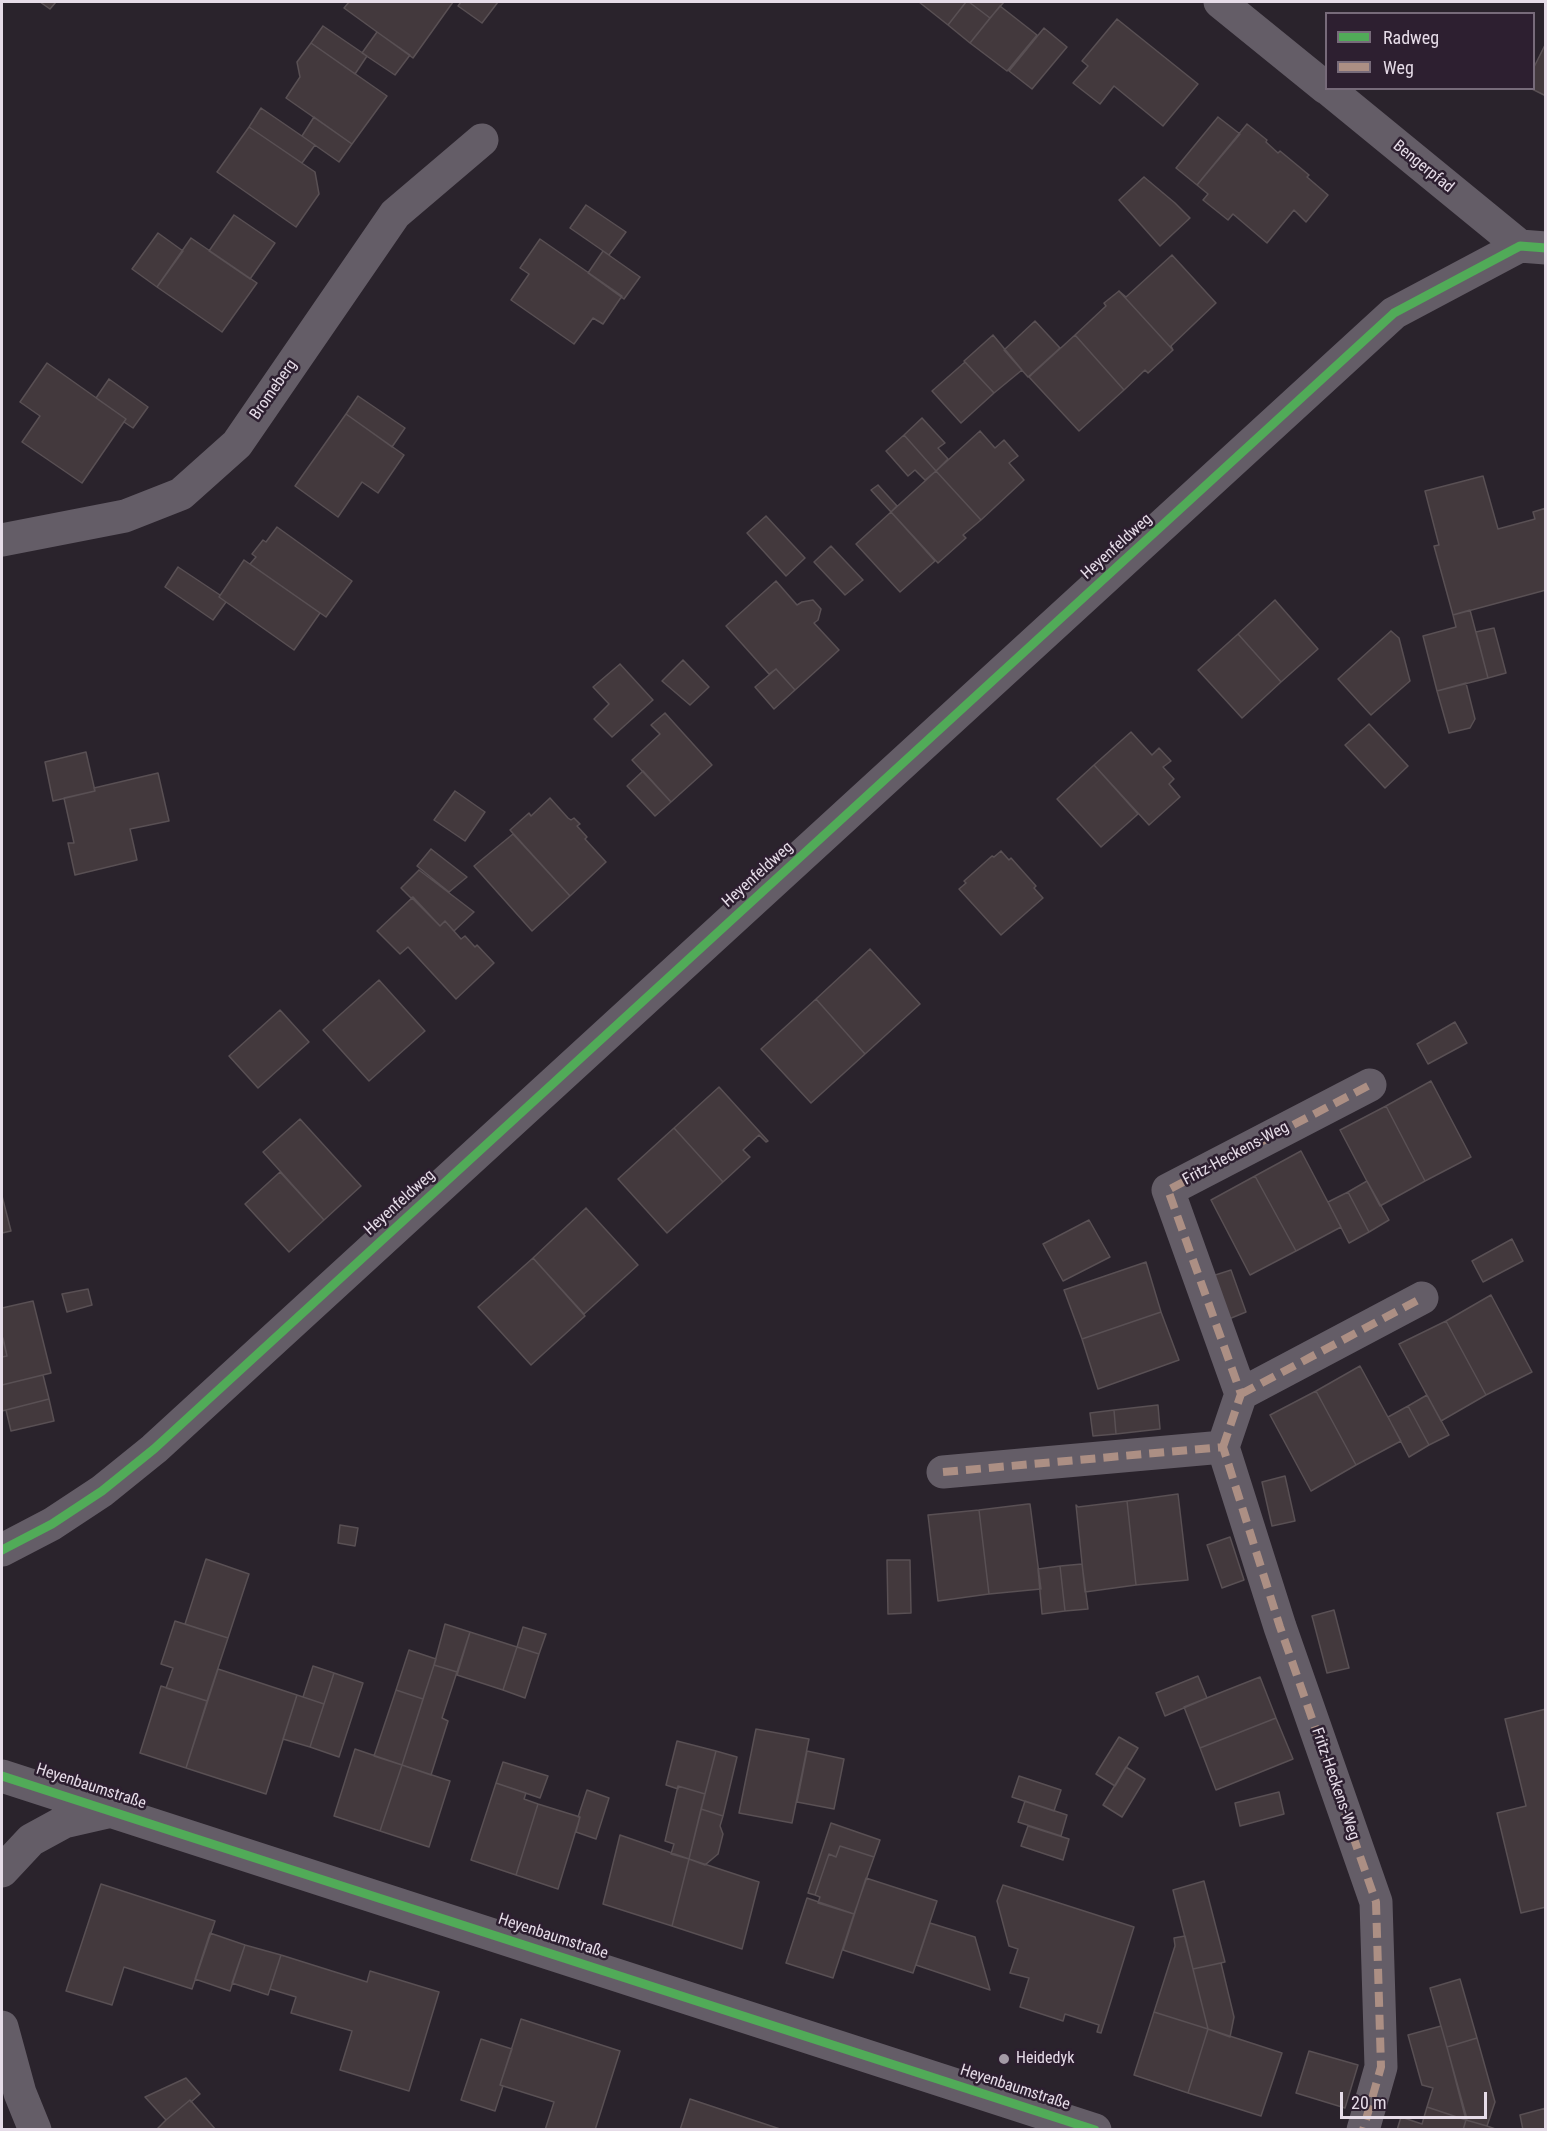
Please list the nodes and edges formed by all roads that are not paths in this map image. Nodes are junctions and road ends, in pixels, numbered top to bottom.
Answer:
1 (1220, 2) edge
2 (1325, 86) edge
3 (1330, 90) edge
4 (482, 141) dead end
5 (1533, 247) edge
6 (2, 540) edge
7 (1370, 1085) dead end
8 (1422, 1298) dead end
9 (1241, 1395) junction
10 (1223, 1447) junction
11 (943, 1472) dead end
12 (2, 1550) edge
13 (2, 1776) edge
14 (115, 1811) junction
15 (2, 1871) edge
16 (2, 2027) edge
17 (34, 2130) edge
18 (1095, 2130) edge
19 (1362, 2130) edge

1 - 2 street, Bengerpfad
3 - 5 street, Bengerpfad
4 - 6 street, Bromeberg
5 - 12 street, Heyenfeldweg
7 - 9 street, Fritz-Heckens-Weg
8 - 9 street
9 - 10 street
10 - 11 street
10 - 19 street, Fritz-Heckens-Weg
13 - 14 street, Heyenbaumstraße
14 - 15 street
14 - 18 street, Heyenbaumstraße
16 - 17 street

